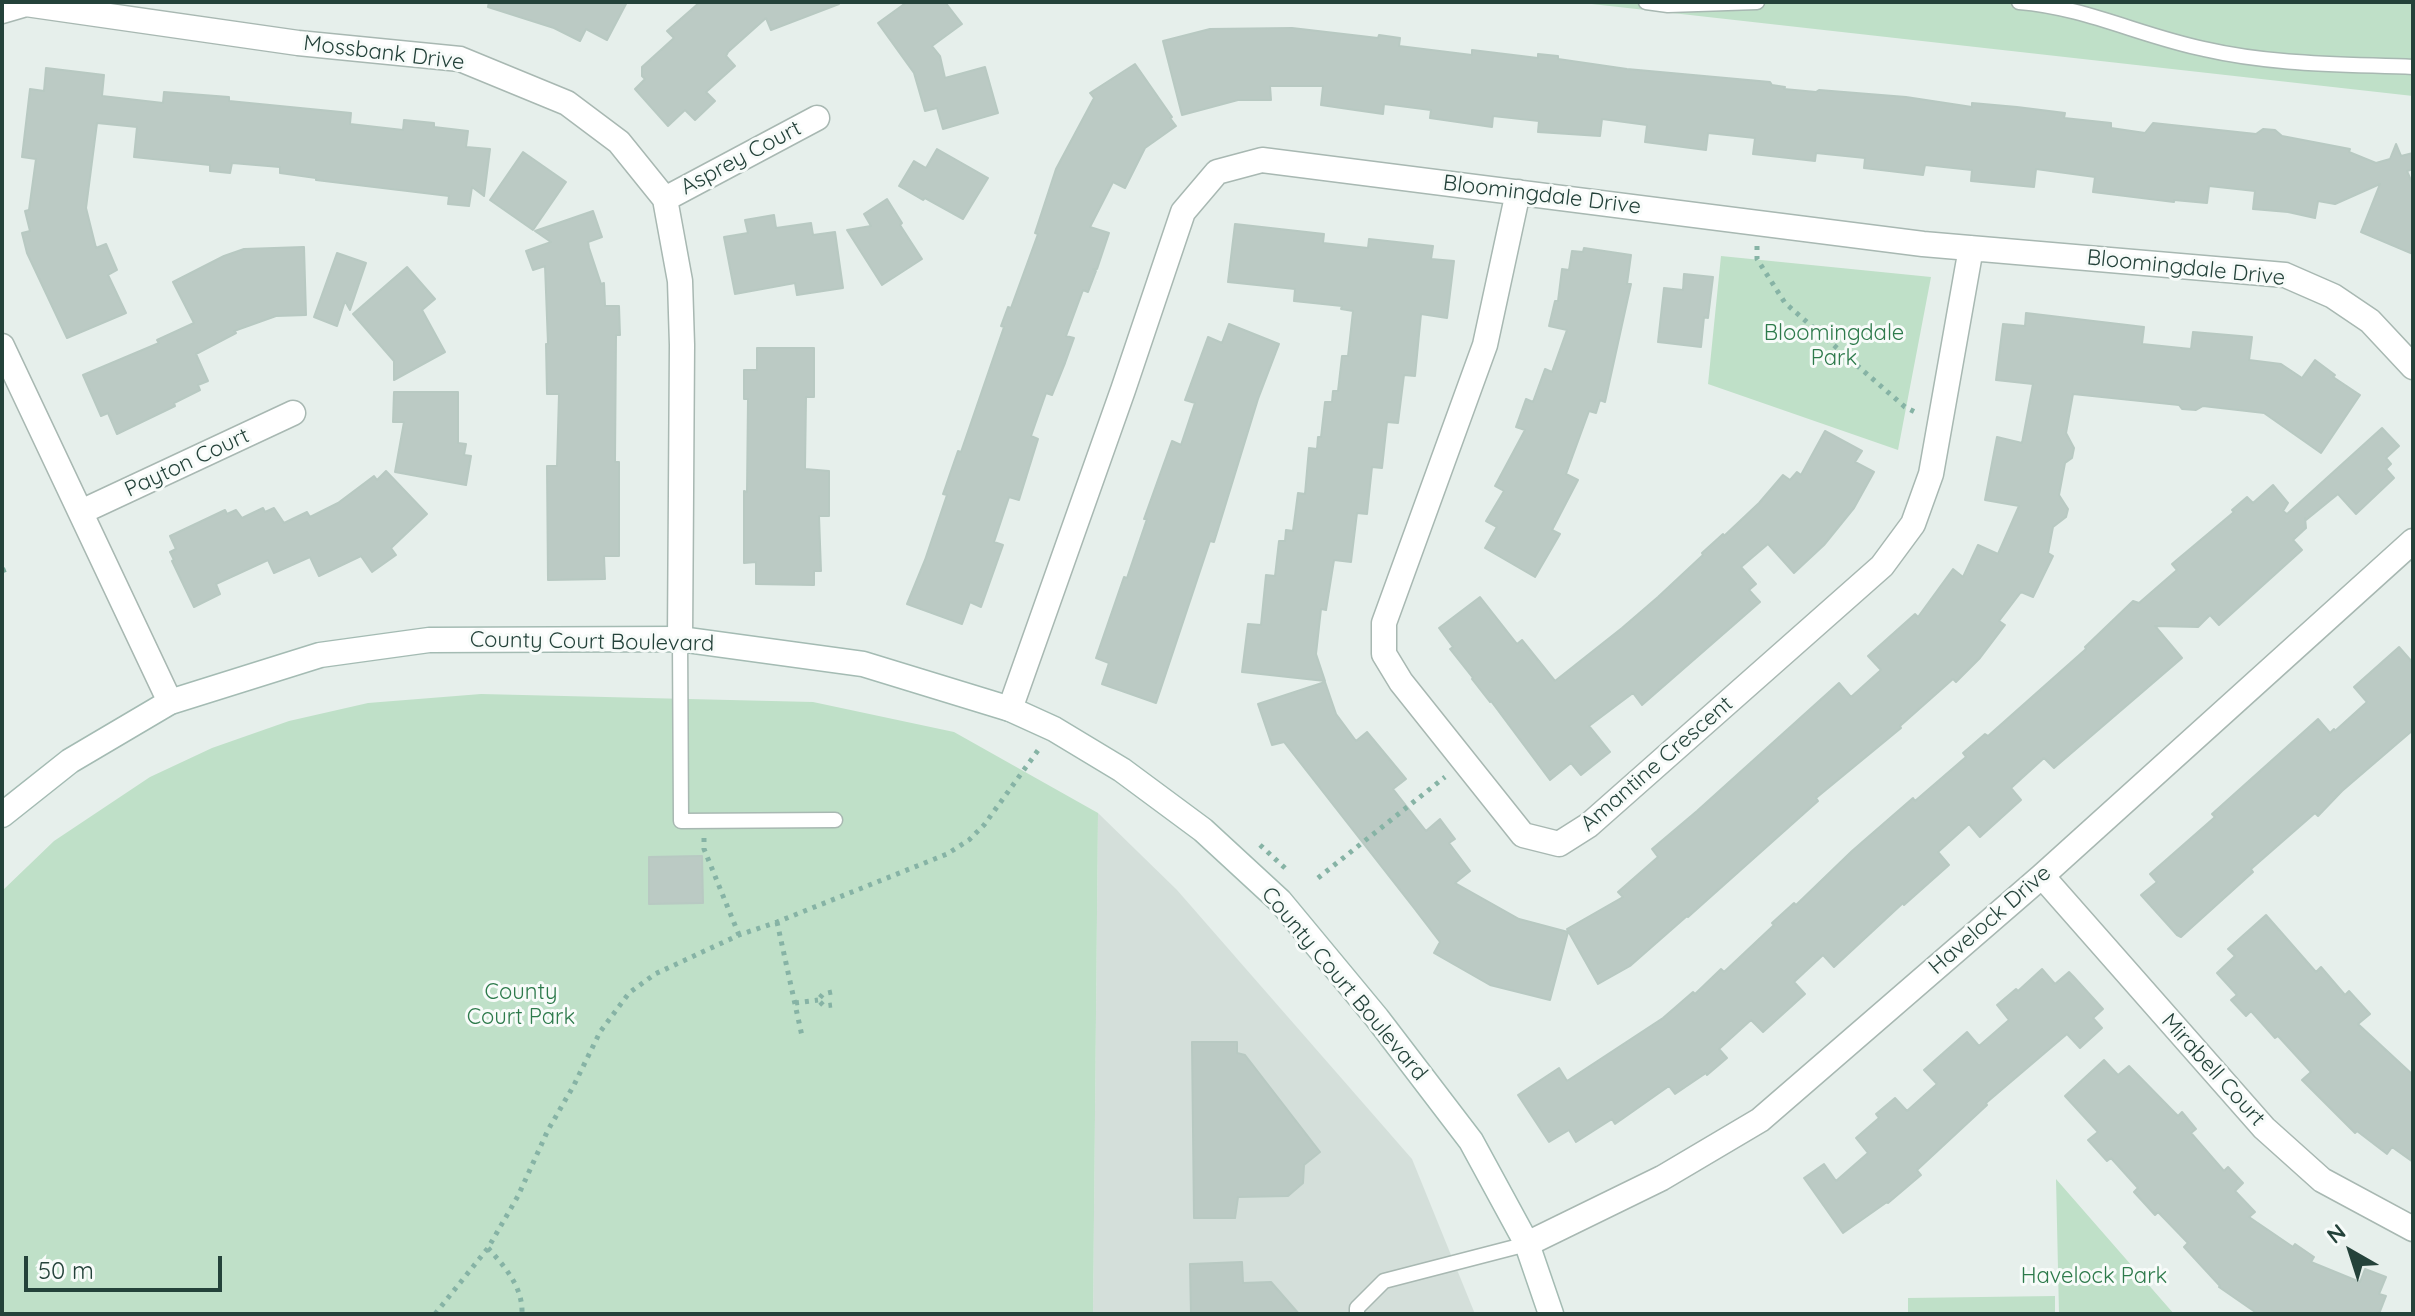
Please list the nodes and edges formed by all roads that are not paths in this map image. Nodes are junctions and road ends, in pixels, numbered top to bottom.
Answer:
1 (1646, 2) edge
2 (1757, 2) edge
3 (2019, 2) edge
4 (2, 11) edge
5 (2413, 67) edge
6 (817, 118) dead end
7 (1518, 192) junction
8 (665, 199) junction
9 (1971, 248) junction
10 (2, 346) edge
11 (2413, 367) edge
12 (293, 413) dead end
13 (81, 512) junction
14 (2413, 541) edge
15 (680, 639) junction
16 (170, 702) junction
17 (1010, 709) junction
18 (2, 815) edge
19 (835, 820) dead end
20 (2042, 876) junction
21 (2413, 1229) edge
22 (1527, 1244) junction
23 (1357, 1314) edge
24 (1551, 1314) edge

1 - 2 lane
3 - 5 lane
4 - 8 street, Mossbank Drive
6 - 8 street, Asprey Court
7 - 9 street, Bloomingdale Drive
7 - 9 street, Amantine Crescent
7 - 17 street, Bloomingdale Drive
8 - 15 street, Mossbank Drive
9 - 11 street, Bloomingdale Drive
10 - 13 street
12 - 13 street, Payton Court
13 - 16 street
14 - 20 street, Havelock Drive
15 - 16 street, County Court Boulevard
15 - 17 street, County Court Boulevard
15 - 19 lane
16 - 18 street, County Court Boulevard
17 - 22 street, County Court Boulevard
20 - 21 street, Mirabell Court
20 - 22 street, Havelock Drive
22 - 23 lane
22 - 24 street, County Court Boulevard

